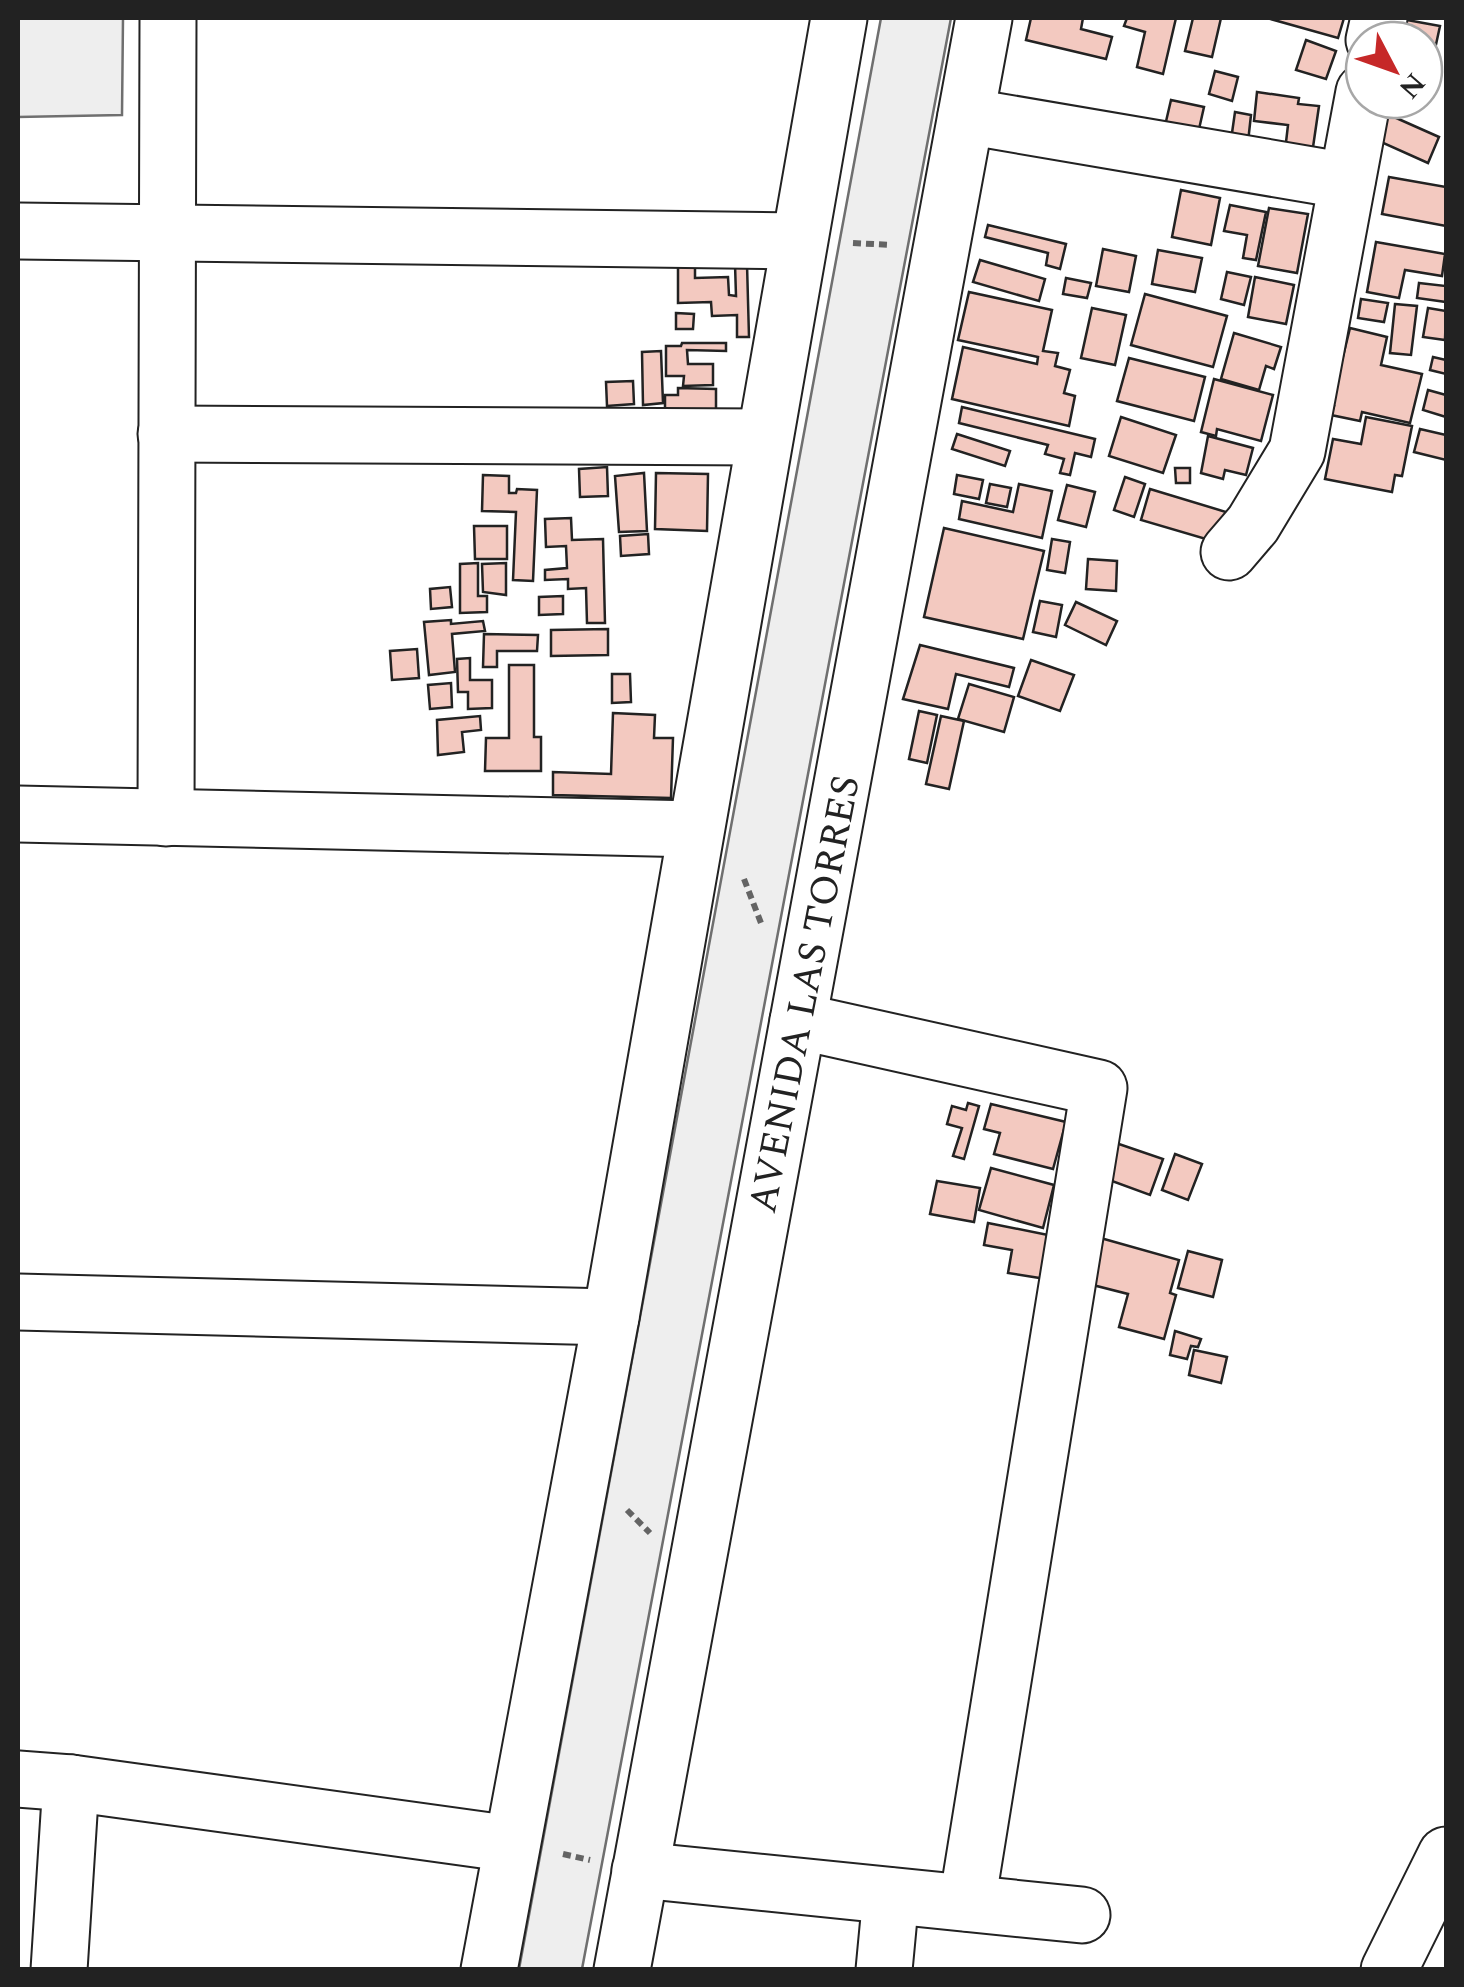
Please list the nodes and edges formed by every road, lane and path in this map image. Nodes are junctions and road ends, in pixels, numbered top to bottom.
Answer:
1 (168, 18) edge
2 (839, 18) edge
3 (984, 18) edge
4 (966, 116) junction
5 (1359, 120) edge
6 (1347, 181) junction
7 (18, 231) edge
8 (168, 234) junction
9 (797, 241) junction
10 (942, 247) junction
11 (166, 434) junction
12 (763, 437) junction
13 (1229, 552) dead end
14 (18, 814) edge
15 (166, 818) junction
16 (696, 829) junction
17 (801, 1003) junction
18 (18, 1302) edge
19 (611, 1317) junction
20 (583, 1467) junction
21 (695, 1576) junction
22 (44, 1781) edge
23 (512, 1844) junction
24 (1446, 1854) edge
25 (640, 1870) junction
26 (890, 1896) junction
27 (966, 1903) junction
28 (1082, 1915) dead end
29 (59, 1970) edge
30 (489, 1970) edge
31 (622, 1970) edge
32 (884, 1970) edge
33 (1389, 1970) edge

1 - 8 street
2 - 9 street
3 - 4 street, AVENIDA LAS TORRES
4 - 6 street
4 - 10 street, AVENIDA LAS TORRES
5 - 6 street
6 - 13 street
7 - 8 street
8 - 9 street
8 - 11 street
9 - 10 path
9 - 12 street
10 - 17 street, AVENIDA LAS TORRES
11 - 12 street
11 - 15 street
12 - 16 street
14 - 15 street
15 - 16 street
16 - 17 path
16 - 19 street
17 - 21 street, AVENIDA LAS TORRES
17 - 27 street
18 - 19 street
19 - 20 street
20 - 21 path
20 - 23 street
21 - 25 street, AVENIDA LAS TORRES
22 - 23 street
22 - 29 street
23 - 25 path
23 - 30 street
24 - 33 street
25 - 26 street
25 - 31 street, AVENIDA LAS TORRES
26 - 27 street
26 - 32 street
27 - 28 street

